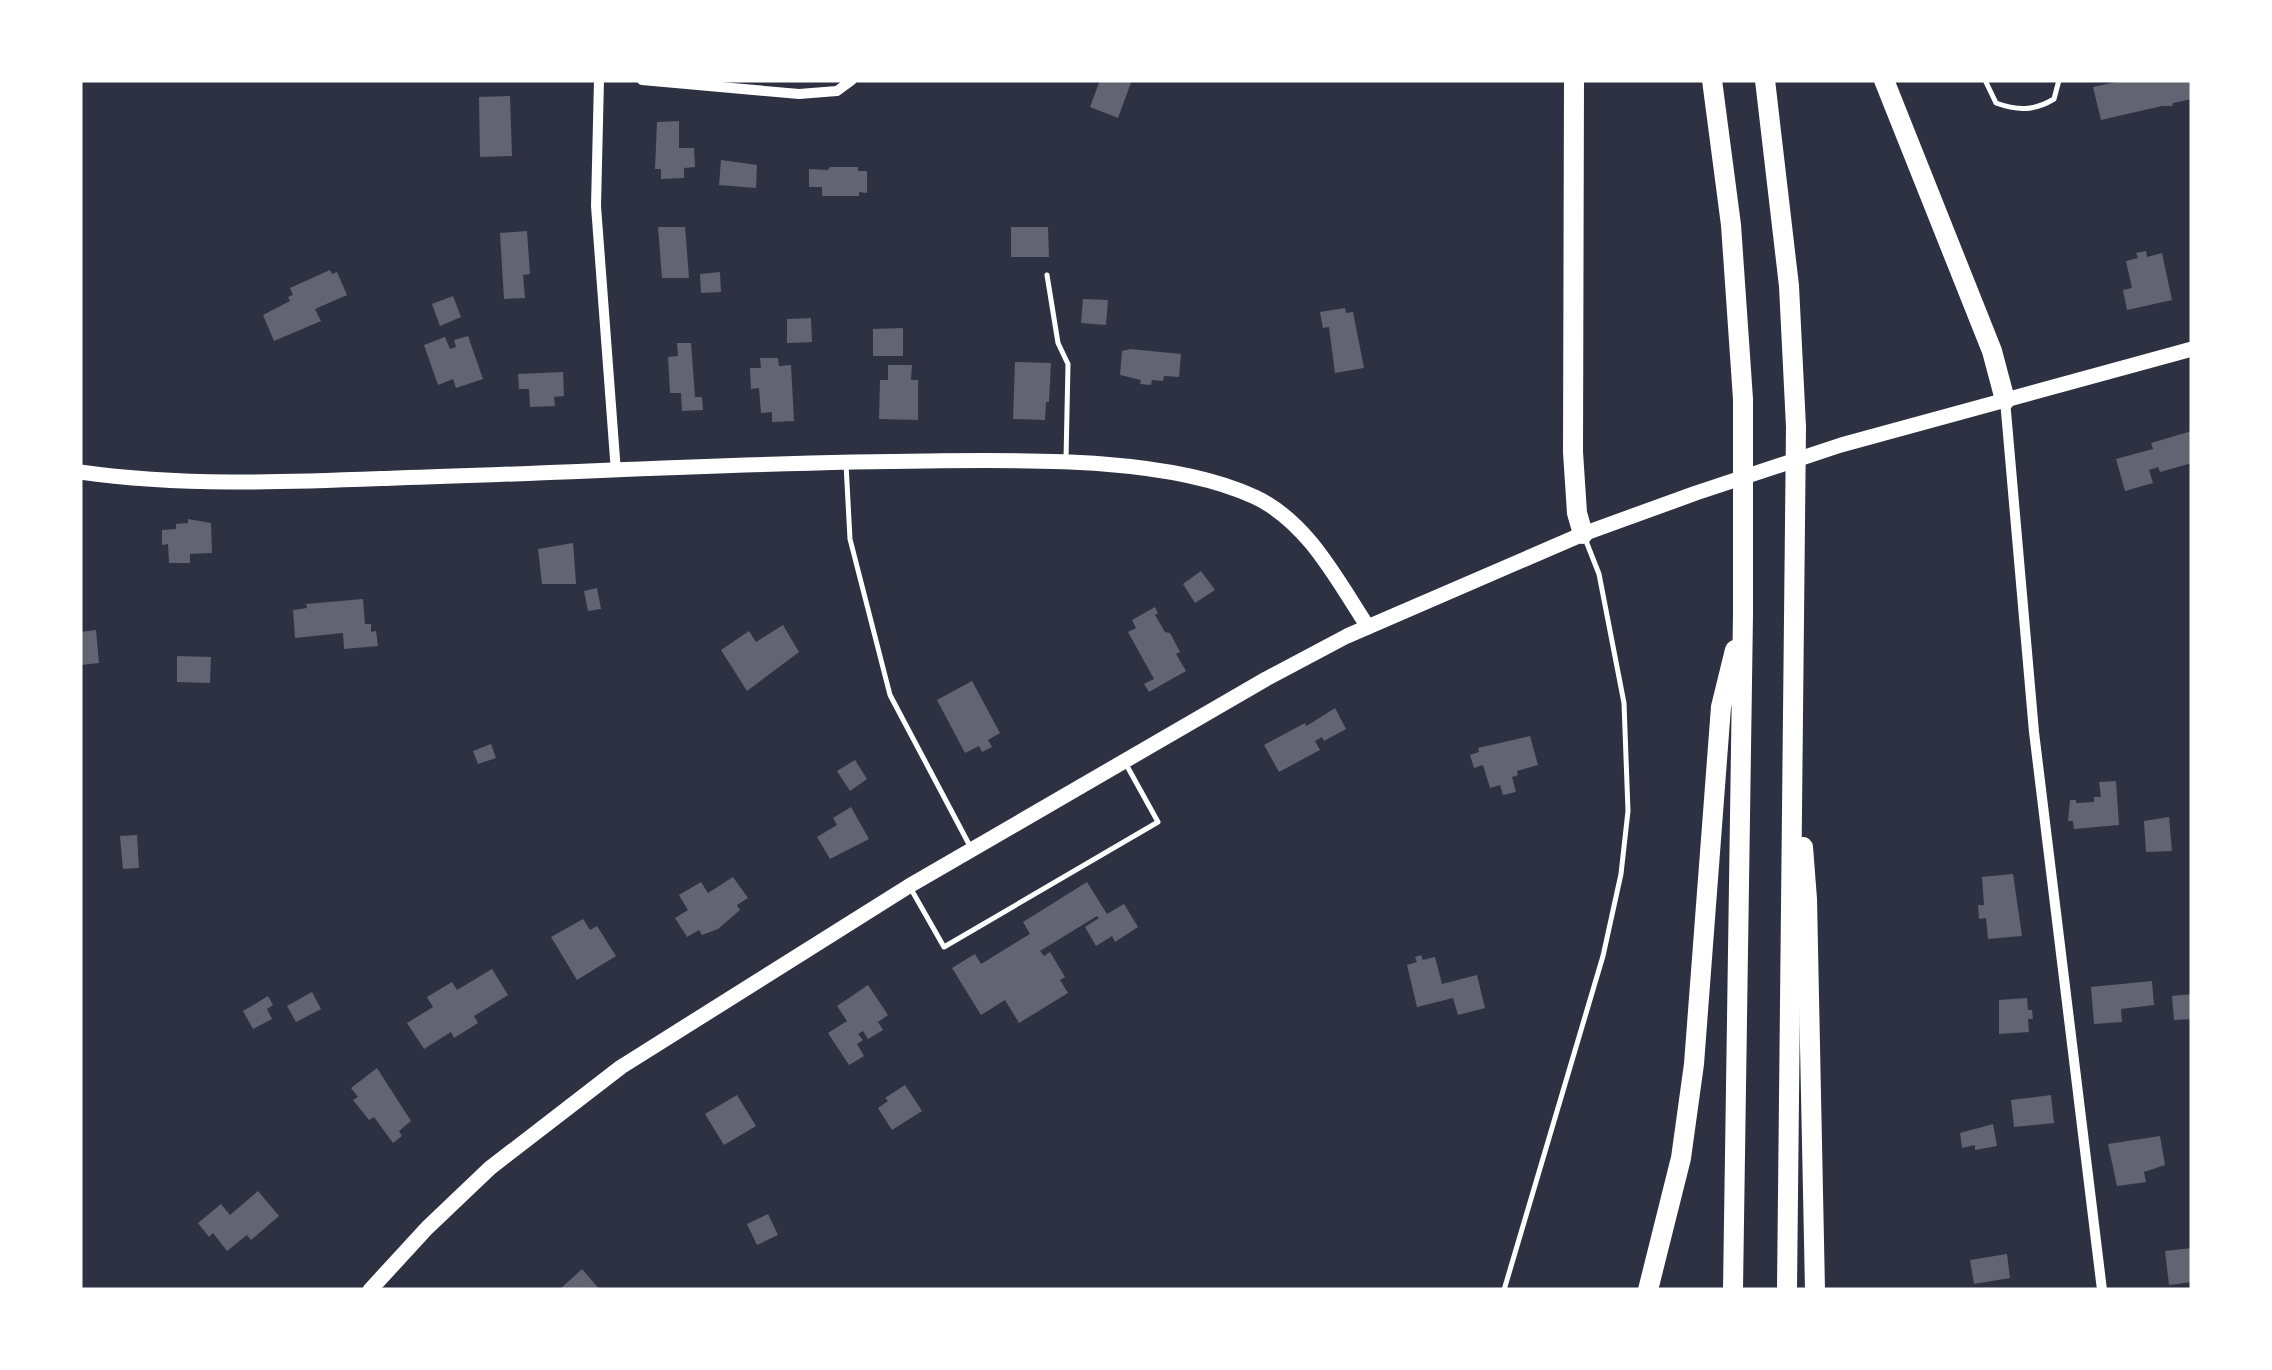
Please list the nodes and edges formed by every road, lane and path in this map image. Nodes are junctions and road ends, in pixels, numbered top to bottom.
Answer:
1 (599, 80) edge
2 (642, 80) edge
3 (852, 80) edge
4 (1574, 80) edge
5 (1712, 80) edge
6 (1765, 80) edge
7 (1884, 80) edge
8 (1986, 80) edge
9 (2059, 80) edge
10 (1047, 275) dead end
11 (2192, 349) edge
12 (2005, 400) junction
13 (846, 461) junction
14 (1066, 462) junction
15 (80, 472) edge
16 (616, 472) junction
17 (1583, 534) junction
18 (1743, 614) junction
19 (1368, 626) junction
20 (1793, 726) junction
21 (1124, 760) junction
22 (973, 850) junction
23 (909, 886) junction
24 (370, 1290) edge
25 (1504, 1290) edge
26 (1648, 1290) edge
27 (1733, 1290) edge
28 (1787, 1290) edge
29 (1815, 1290) edge
30 (2102, 1290) edge

1 - 16 street
2 - 3 street
4 - 17 highway
5 - 18 highway
6 - 20 highway
7 - 12 highway
8 - 9 lane
10 - 14 lane
11 - 12 main road
12 - 17 main road
12 - 30 street
13 - 14 main road
13 - 16 main road
13 - 22 lane
14 - 19 main road
15 - 16 main road
17 - 19 main road
17 - 25 lane
18 - 26 highway
18 - 27 highway
19 - 21 main road
20 - 28 highway
20 - 29 highway
21 - 22 main road
21 - 23 lane
22 - 23 main road
23 - 24 main road

